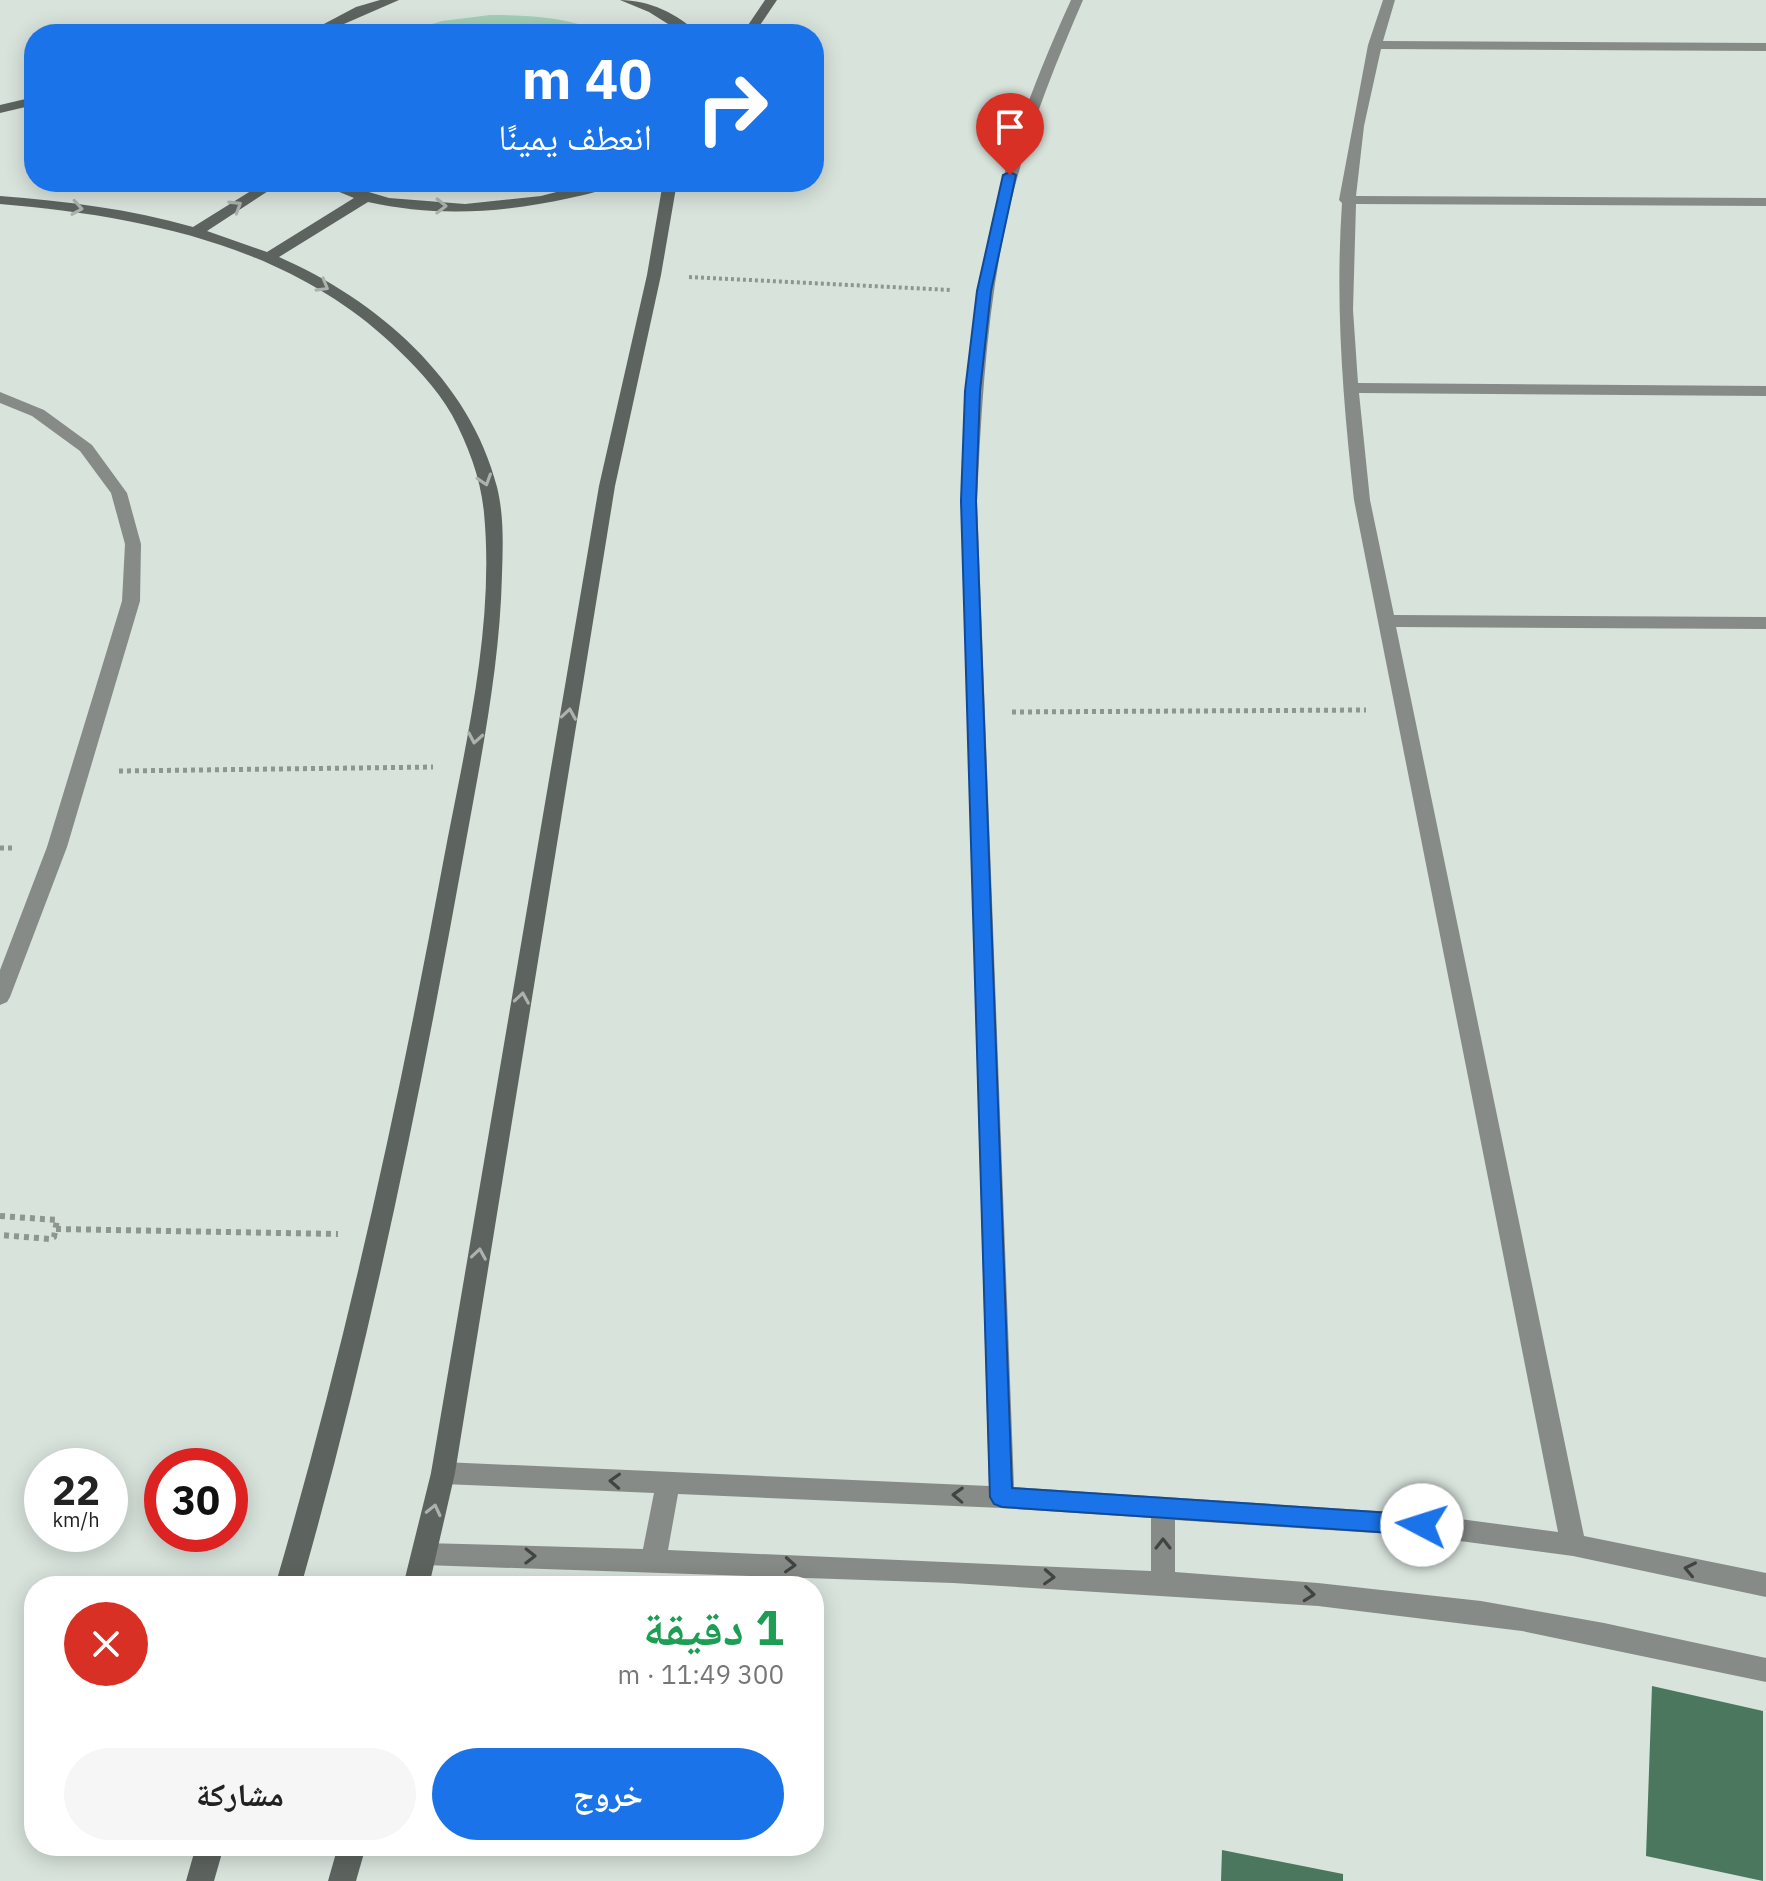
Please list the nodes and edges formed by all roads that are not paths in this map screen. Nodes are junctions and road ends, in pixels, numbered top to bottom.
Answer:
1 (393, 0) edge
2 (626, 0) edge
3 (771, 0) edge
4 (1077, 0) edge
5 (1389, 0) edge
6 (331, 24) edge
7 (677, 24) edge
8 (755, 24) edge
9 (1374, 45) junction
10 (1766, 47) edge
11 (24, 103) edge
12 (0, 109) edge
13 (259, 192) edge
14 (348, 192) edge
15 (571, 192) edge
16 (668, 192) edge
17 (364, 198) junction
18 (0, 200) edge
19 (1346, 200) junction
20 (1766, 202) edge
21 (197, 231) junction
22 (270, 257) junction
23 (1348, 388) junction
24 (1766, 391) edge
25 (0, 397) edge
26 (1389, 621) junction
27 (1766, 623) edge
28 (0, 997) edge
29 (443, 1473) junction
30 (668, 1484) junction
31 (1002, 1497) junction
32 (1163, 1507) junction
33 (1573, 1545) junction
34 (424, 1554) junction
35 (654, 1559) junction
36 (291, 1576) edge
37 (418, 1576) edge
38 (1163, 1582) junction
39 (1766, 1585) edge
40 (1766, 1670) edge
41 (207, 1856) edge
42 (349, 1856) edge
43 (200, 1881) edge
44 (342, 1881) edge

1 - 6 street
2 - 7 street
3 - 8 street
4 - 31 street
5 - 9 street
9 - 10 street
9 - 19 street
11 - 12 street
21 -> 13 street
14 - 17 street
17 -> 15 street
29 -> 16 street
17 - 22 street
18 -> 21 street
19 - 20 street
19 - 23 street
21 - 22 street
22 -> 36 street
23 - 24 street
23 - 26 street
25 - 28 street
26 - 27 street
26 - 33 street
30 -> 29 street
34 -> 29 street
31 -> 30 street
30 - 35 street
31 - 32 street
32 - 33 street
38 -> 32 street
39 -> 33 street
34 -> 35 street
34 - 37 street
35 -> 38 street
38 -> 40 street
41 - 43 street
42 - 44 street

